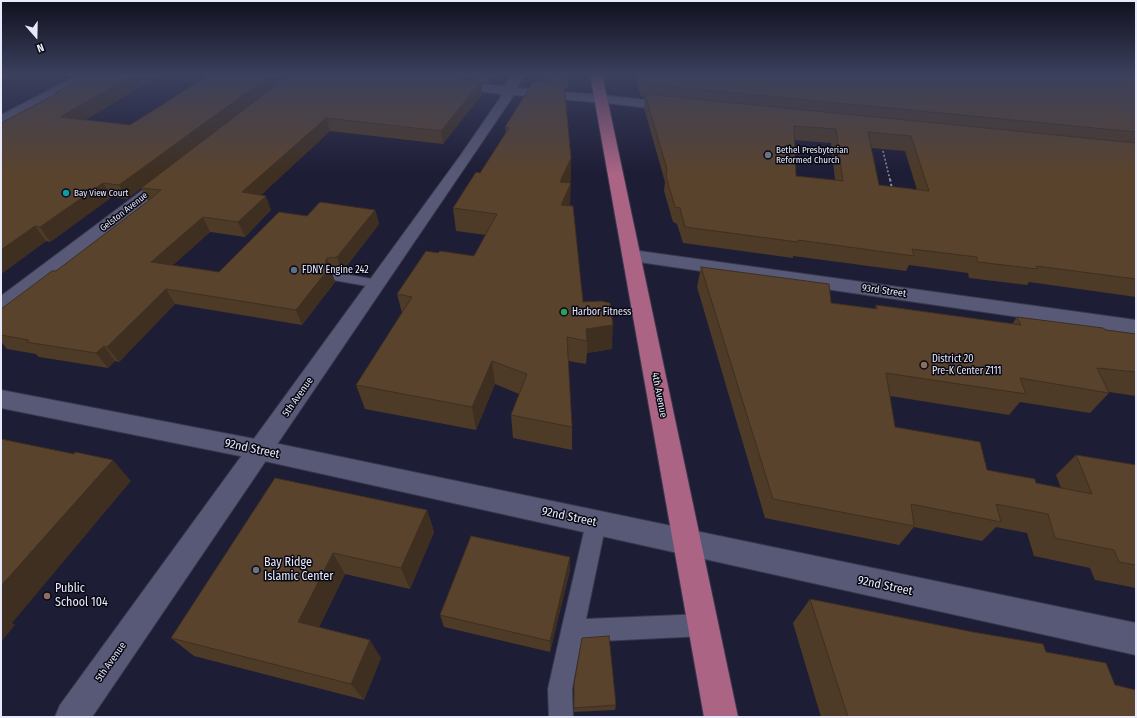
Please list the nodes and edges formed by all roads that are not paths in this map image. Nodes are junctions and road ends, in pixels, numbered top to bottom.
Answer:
1 (26, 108) edge
2 (501, 108) edge
3 (604, 108) edge
4 (685, 108) edge
5 (690, 108) edge
6 (1, 121) edge
7 (182, 167) edge
8 (632, 256) junction
9 (338, 277) dead end
10 (378, 284) junction
11 (1, 306) edge
12 (1136, 327) edge
13 (1, 399) edge
14 (260, 450) junction
15 (596, 523) junction
16 (688, 543) junction
17 (704, 625) junction
18 (572, 631) junction
19 (1136, 639) edge
20 (72, 717) edge
21 (560, 717) edge
22 (721, 717) edge

1 - 6 street
2 - 10 street, 5th Avenue
3 - 8 main road, 4th Avenue
4 - 5 street
7 - 11 street, Gelston Avenue
8 - 12 street, 93rd Street
8 - 16 main road, 4th Avenue
9 - 10 lane
10 - 14 street, 5th Avenue
13 - 14 street, 92nd Street
14 - 15 street, 92nd Street
14 - 20 street, 5th Avenue
15 - 16 street, 92nd Street
15 - 18 lane
16 - 17 main road, 4th Avenue
16 - 19 street, 92nd Street
17 - 18 lane
17 - 22 main road, 4th Avenue
18 - 21 lane

